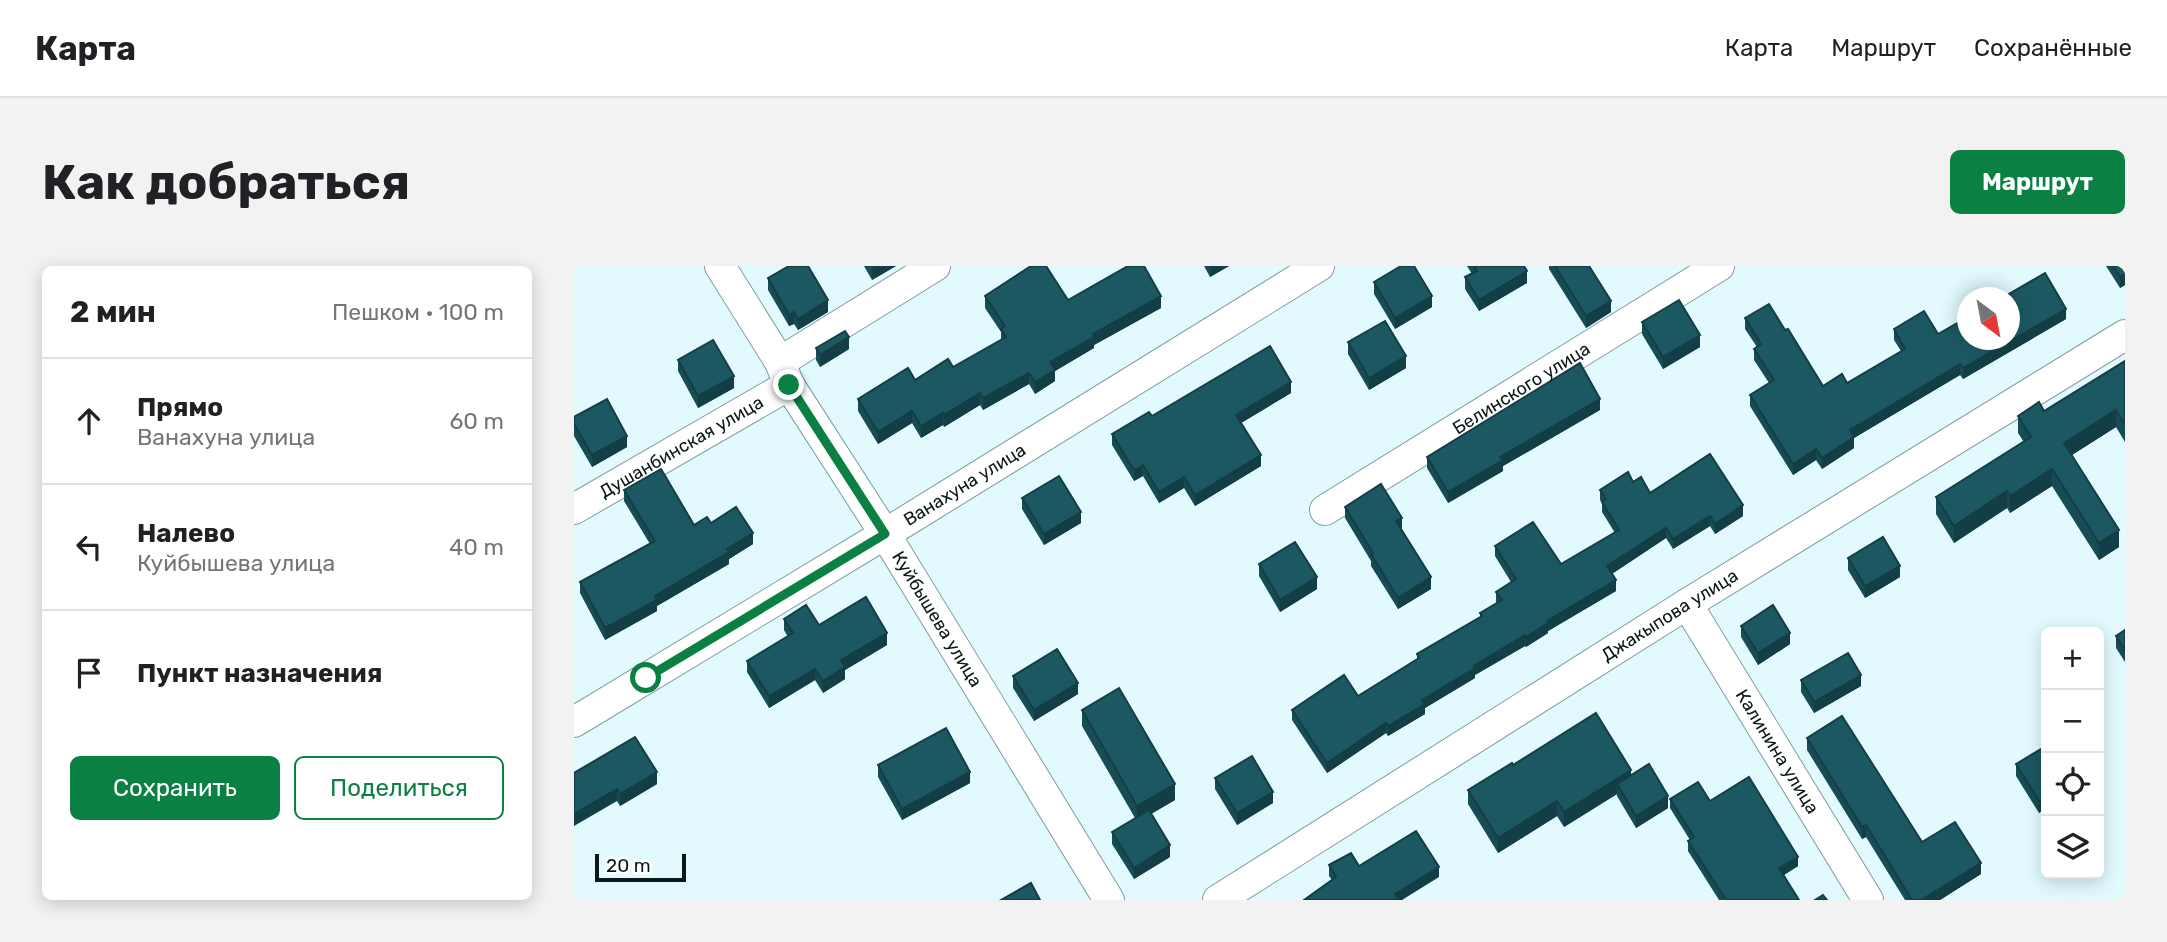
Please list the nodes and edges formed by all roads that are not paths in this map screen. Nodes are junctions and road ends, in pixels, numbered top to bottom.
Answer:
1 (720, 266) edge
2 (935, 266) edge
3 (1319, 266) edge
4 (1719, 266) edge
5 (2125, 335) edge
6 (785, 374) junction
7 (574, 509) edge
8 (1325, 510) dead end
9 (885, 534) junction
10 (1687, 604) junction
11 (574, 722) edge
12 (1109, 900) edge
13 (1218, 900) edge
14 (1868, 900) edge

1 - 6 street, Куйбышева улица
2 - 6 street, Душанбинская улица
3 - 9 street, Ванахуна улица
4 - 8 street, Белинского улица
5 - 10 street, Джакыпова улица
6 - 7 street, Душанбинская улица
6 - 9 street, Куйбышева улица
9 - 11 street, Ванахуна улица
9 - 12 street, Куйбышева улица
10 - 13 street, Джакыпова улица
10 - 14 street, Калинина улица

